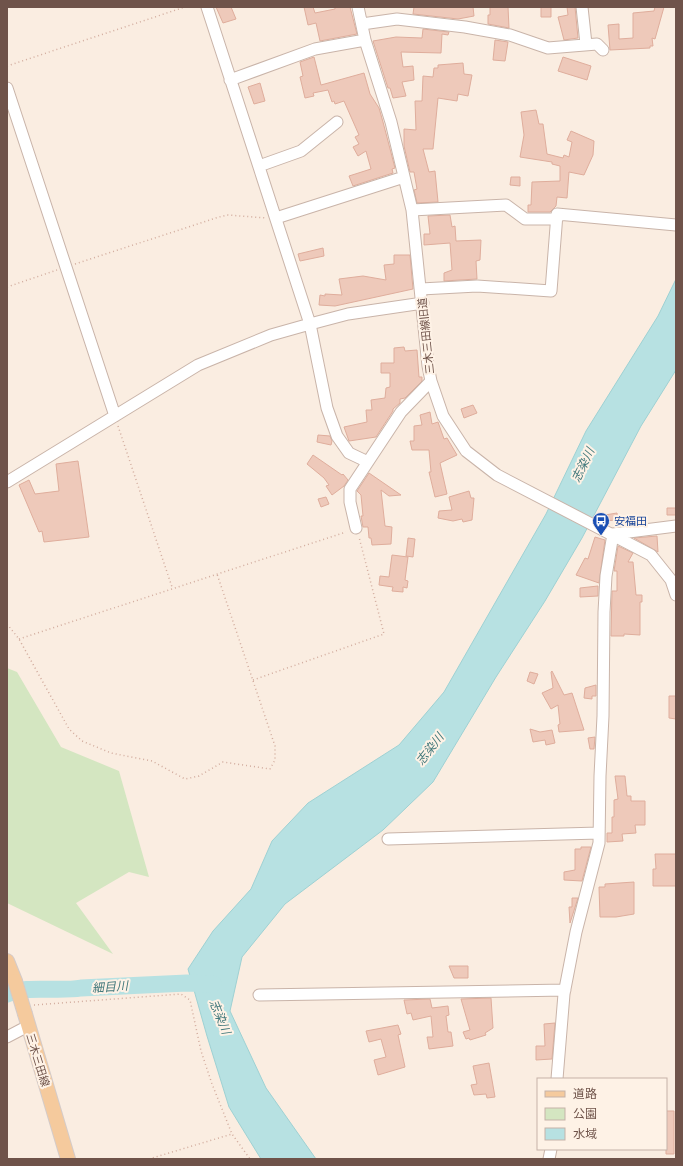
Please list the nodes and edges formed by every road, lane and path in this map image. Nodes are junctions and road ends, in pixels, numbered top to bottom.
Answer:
1 (185, 7) edge
2 (207, 7) edge
3 (358, 7) edge
4 (582, 7) edge
5 (362, 24) junction
6 (365, 40) junction
7 (586, 44) junction
8 (603, 50) dead end
9 (7, 66) edge
10 (230, 80) junction
11 (7, 88) edge
12 (337, 122) dead end
13 (259, 166) junction
14 (404, 177) junction
15 (412, 210) junction
16 (276, 218) junction
17 (558, 219) junction
18 (676, 225) edge
19 (66, 268) junction
20 (7, 287) edge
21 (422, 289) junction
22 (423, 303) junction
23 (310, 324) junction
24 (431, 381) junction
25 (115, 416) junction
26 (368, 462) junction
27 (7, 482) edge
28 (676, 526) edge
29 (356, 528) junction
30 (613, 534) junction
31 (217, 574) junction
32 (172, 588) junction
33 (676, 595) edge
34 (7, 624) edge
35 (19, 639) junction
36 (253, 680) junction
37 (599, 833) junction
38 (388, 839) dead end
39 (7, 961) edge
40 (565, 990) junction
41 (259, 995) dead end
42 (27, 1016) junction
43 (7, 1037) edge
44 (557, 1078) edge
45 (232, 1134) junction
46 (68, 1159) edge
47 (149, 1159) edge
48 (250, 1159) edge

1 - 9 path
2 - 10 street
3 - 5 street, 三木三田線旧道
4 - 7 street
5 - 6 street, 三木三田線旧道
5 - 7 street
6 - 10 street
6 - 14 street, 三木三田線旧道
7 - 8 street
10 - 13 street
11 - 19 street
12 - 13 street
13 - 16 street
14 - 15 street, 三木三田線旧道
14 - 16 street
15 - 17 street
15 - 21 street, 三木三田線旧道
16 - 19 path
16 - 23 street
17 - 18 street
17 - 21 street
19 - 20 path
19 - 25 street
21 - 22 street, 三木三田線旧道
22 - 23 street
22 - 24 street, 三木三田線旧道
23 - 25 street
23 - 26 street
24 - 26 street
24 - 30 street, 三木三田線旧道
25 - 27 street
25 - 32 path
26 - 29 street
28 - 30 street
29 - 31 path
29 - 36 path
30 - 33 street, 三木三田線旧道
30 - 37 street
31 - 32 path
31 - 36 path
32 - 35 path
34 - 35 path
35 - 36 path
37 - 38 street
37 - 40 street
39 - 42 main road, 三木三田線, bridge
40 - 41 street
40 - 44 street
42 - 43 street
42 - 45 path
42 - 46 main road, 三木三田線
45 - 47 path
45 - 48 path

